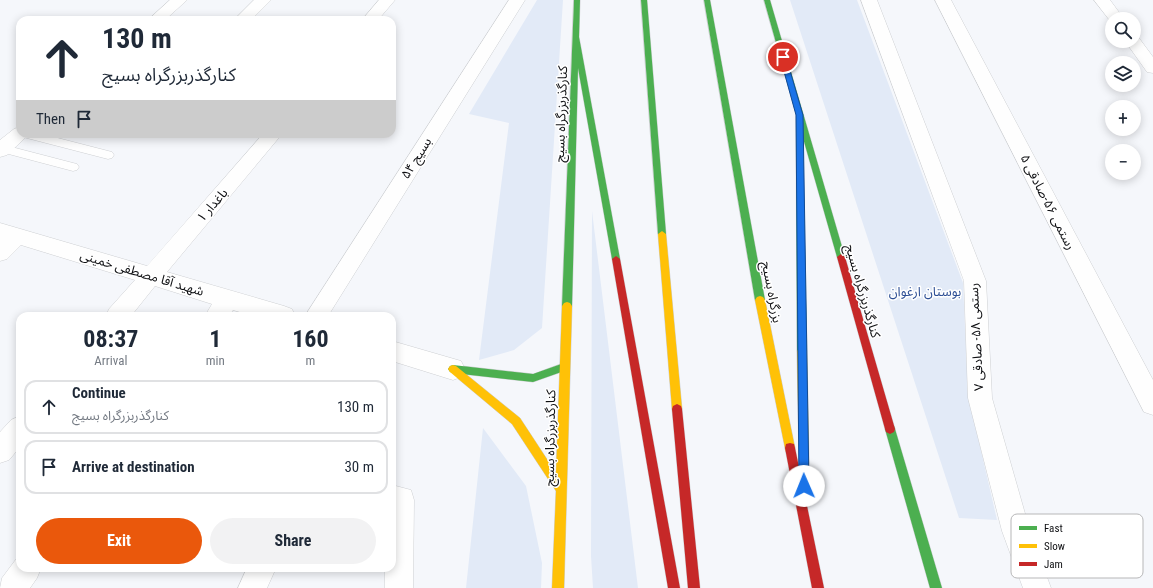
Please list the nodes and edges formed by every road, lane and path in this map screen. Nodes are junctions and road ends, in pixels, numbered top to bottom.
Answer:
1 (179, 0) edge
2 (263, 0) edge
3 (387, 0) edge
4 (517, 0) edge
5 (577, 0) edge
6 (644, 0) edge
7 (707, 0) edge
8 (767, 0) edge
9 (869, 0) edge
10 (943, 0) edge
11 (1102, 0) edge
12 (1111, 12) edge
13 (161, 16) edge
14 (246, 16) edge
15 (373, 16) edge
16 (576, 37) junction
17 (1138, 48) edge
18 (1153, 68) edge
19 (799, 115) junction
20 (16, 136) edge
21 (42, 138) edge
22 (270, 138) edge
23 (1, 149) edge
24 (108, 155) dead end
25 (73, 167) dead end
26 (9, 233) edge
27 (0, 253) edge
28 (151, 276) junction
29 (222, 308) edge
30 (120, 312) edge
31 (253, 312) edge
32 (319, 312) edge
33 (396, 352) edge
34 (564, 367) junction
35 (453, 369) junction
36 (1153, 404) edge
37 (16, 433) edge
38 (0, 451) edge
39 (562, 491) junction
40 (396, 499) edge
41 (1011, 514) edge
42 (804, 516) junction
43 (23, 572) edge
44 (260, 572) edge
45 (1033, 578) edge
46 (12, 588) edge
47 (252, 588) edge
48 (399, 588) edge
49 (558, 588) edge
50 (565, 588) edge
51 (674, 588) edge
52 (694, 588) edge
53 (818, 588) edge
54 (936, 588) edge
55 (1037, 588) edge

1 - 13 street
2 - 14 street
3 - 15 street
4 - 32 street, بسیج ۵۴
5 - 16 main road, کنارگذربزرگراه بسیج
6 - 52 main road
7 - 42 main road, بزرگراه بسیج
8 - 19 main road, کنارگذربزرگراه بسیج
9 - 41 street, رستمی ۵۸- صادقی ۷
10 - 36 street, رستمی ۵۶-صادقی ۵
11 - 12 street
16 - 34 main road, کنارگذربزرگراه بسیج
16 - 51 main road
17 - 18 street
19 - 42 main road
19 - 54 main road, کنارگذربزرگراه بسیج
20 - 23 street
21 - 24 lane
22 - 28 street, باغدار ۱
23 - 25 lane
26 - 27 street
26 - 28 street, شهید آقا مصطفی خمینی
28 - 29 street, شهید آقا مصطفی خمینی
28 - 30 street, باغدار ۱
29 - 31 street, شهید آقا مصطفی خمینی
33 - 35 street
34 - 35 main road
34 - 39 main road, کنارگذربزرگراه بسیج
35 - 39 main road
37 - 38 street
39 - 49 main road, کنارگذربزرگراه بسیج
39 - 50 main road
40 - 48 street
42 - 53 main road, بزرگراه بسیج
43 - 46 street
44 - 47 street
45 - 55 street, رستمی ۵۸- صادقی ۷

